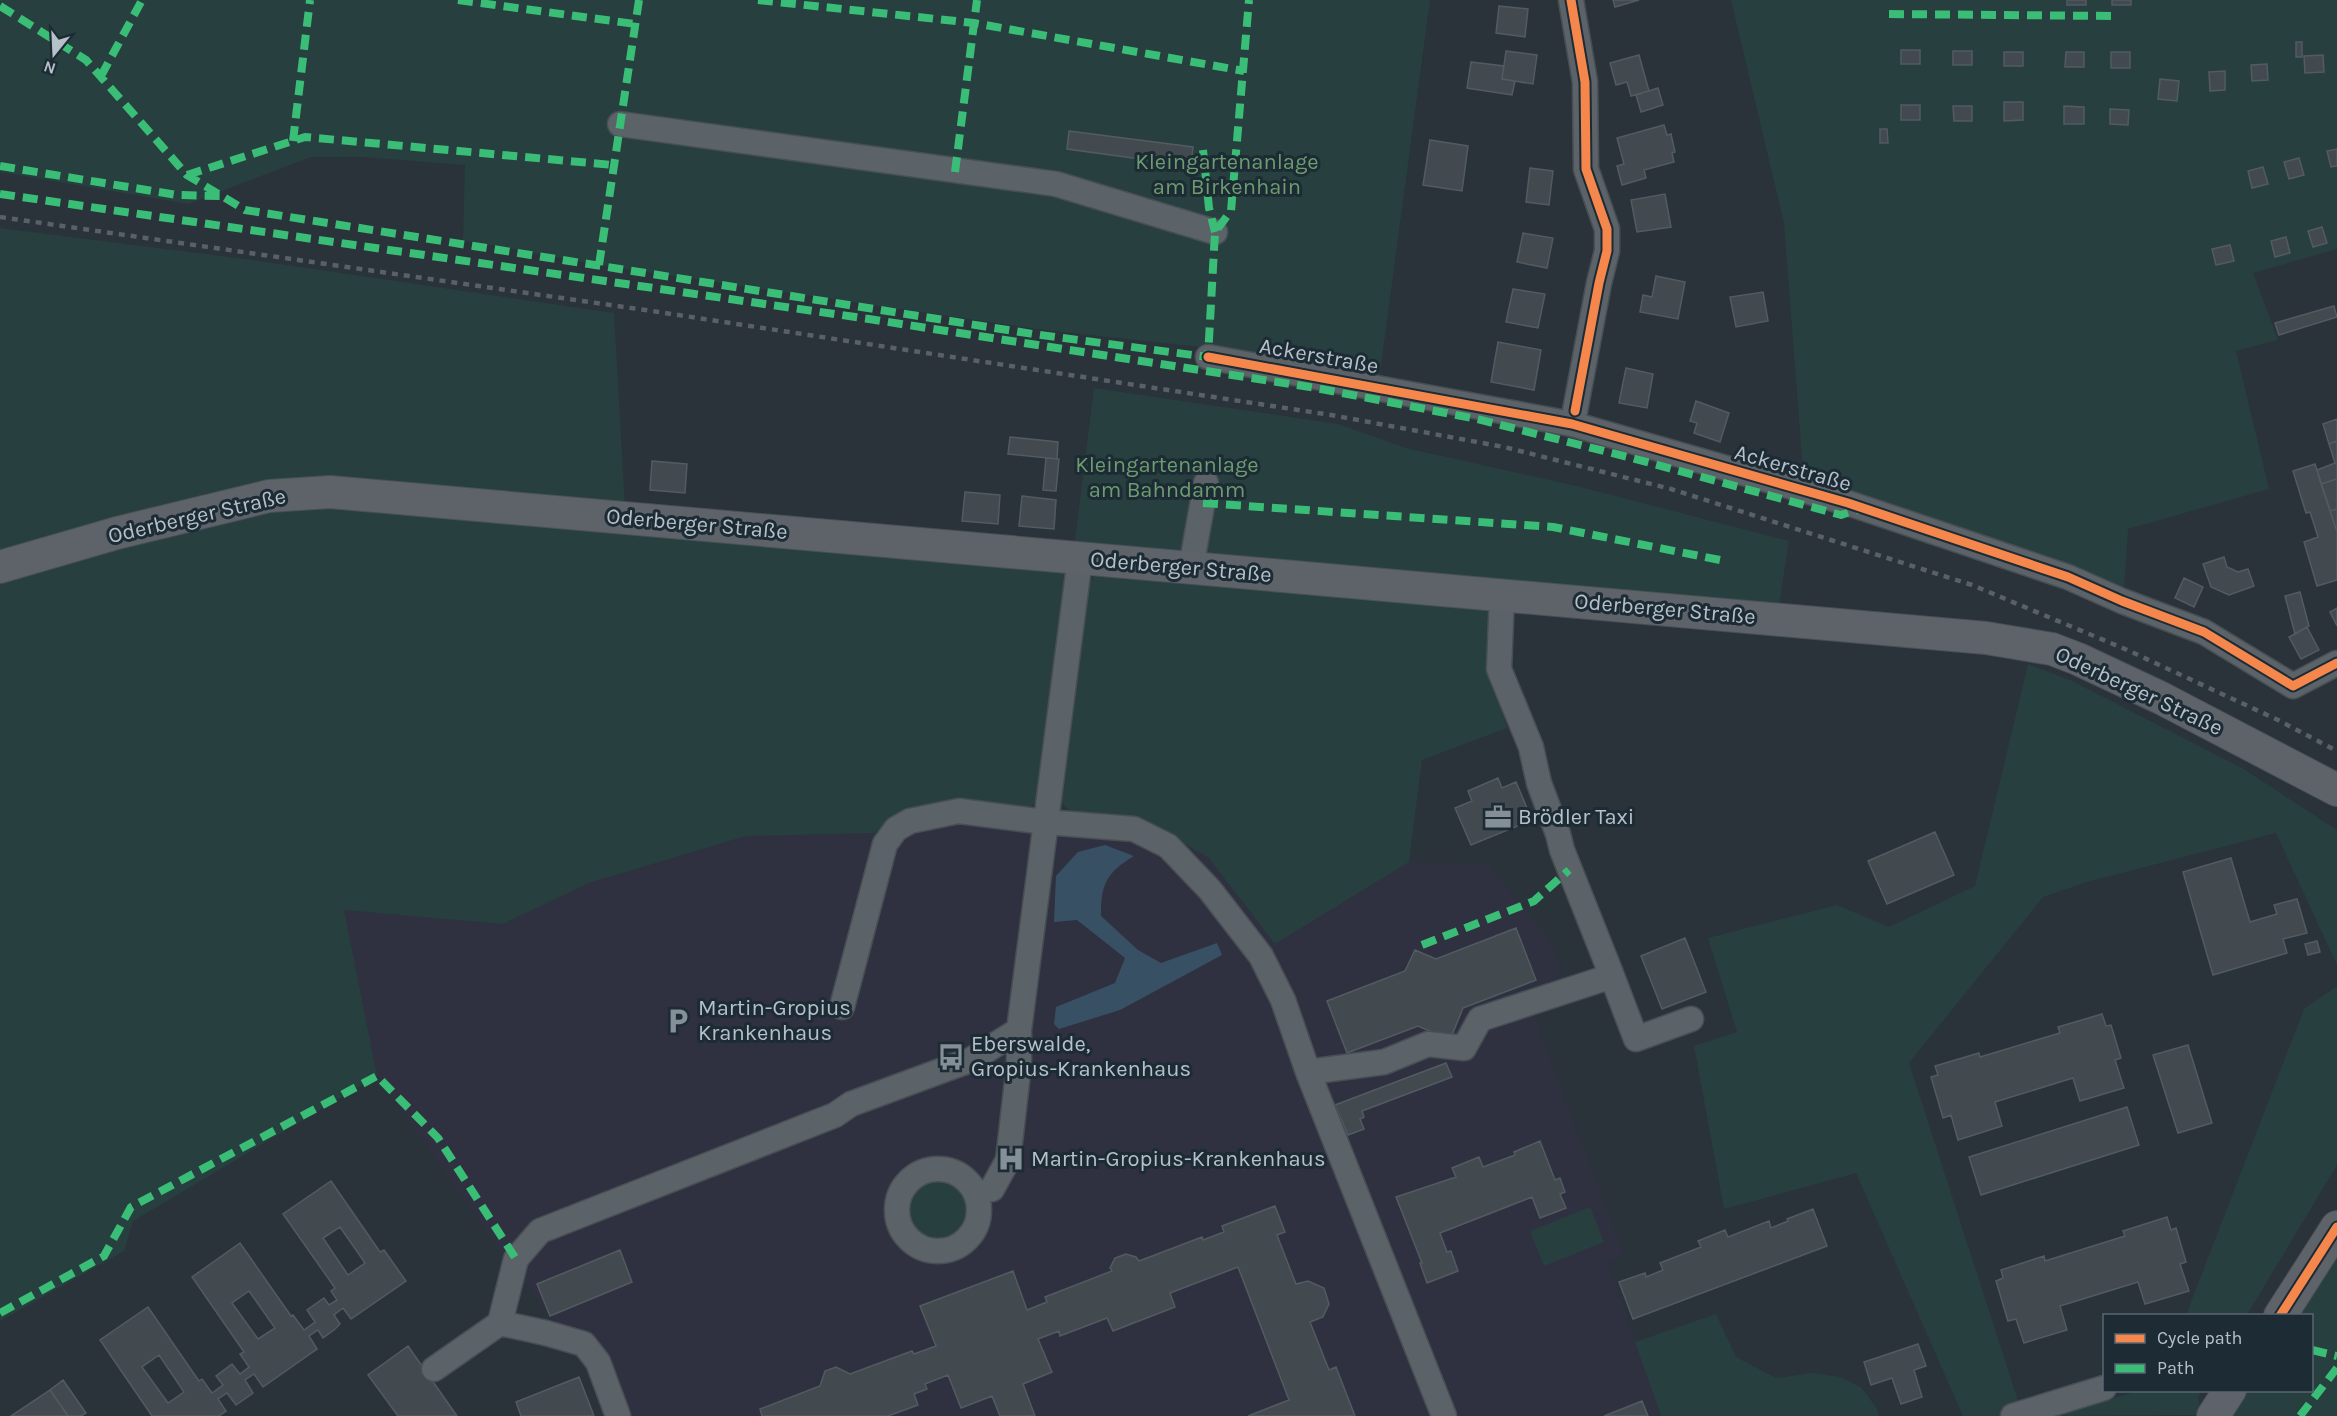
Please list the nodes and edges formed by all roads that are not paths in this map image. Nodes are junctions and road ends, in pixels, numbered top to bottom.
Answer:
1 (1571, 0) edge
2 (620, 124) dead end
3 (1215, 232) dead end
4 (1208, 357) dead end
5 (1575, 411) dead end
6 (1206, 483) dead end
7 (1080, 558) junction
8 (0, 567) edge
9 (1191, 568) junction
10 (1502, 595) junction
11 (2337, 663) edge
12 (2337, 790) edge
13 (1045, 822) junction
14 (1612, 976) junction
15 (842, 1007) dead end
16 (1691, 1019) dead end
17 (1019, 1030) junction
18 (1308, 1072) junction
19 (992, 1189) dead end
20 (2337, 1227) edge
21 (2281, 1314) edge
22 (500, 1323) junction
23 (434, 1369) dead end
24 (2103, 1388) edge
25 (2229, 1392) edge
26 (618, 1416) edge
27 (1444, 1416) edge
28 (2013, 1416) edge
29 (2213, 1416) edge

1 - 5 street
2 - 3 street
4 - 11 street, Ackerstraße
6 - 9 street
7 - 8 main road, Oderberger Straße
7 - 9 main road, Oderberger Straße
7 - 13 street
9 - 10 main road, Oderberger Straße
10 - 12 main road, Oderberger Straße
10 - 14 street
13 - 15 street
13 - 17 street
13 - 18 street
14 - 16 street
14 - 18 street
17 - 19 street
17 - 22 street
18 - 27 street
20 - 21 main road
22 - 23 street
22 - 26 street
24 - 28 street
25 - 29 main road

